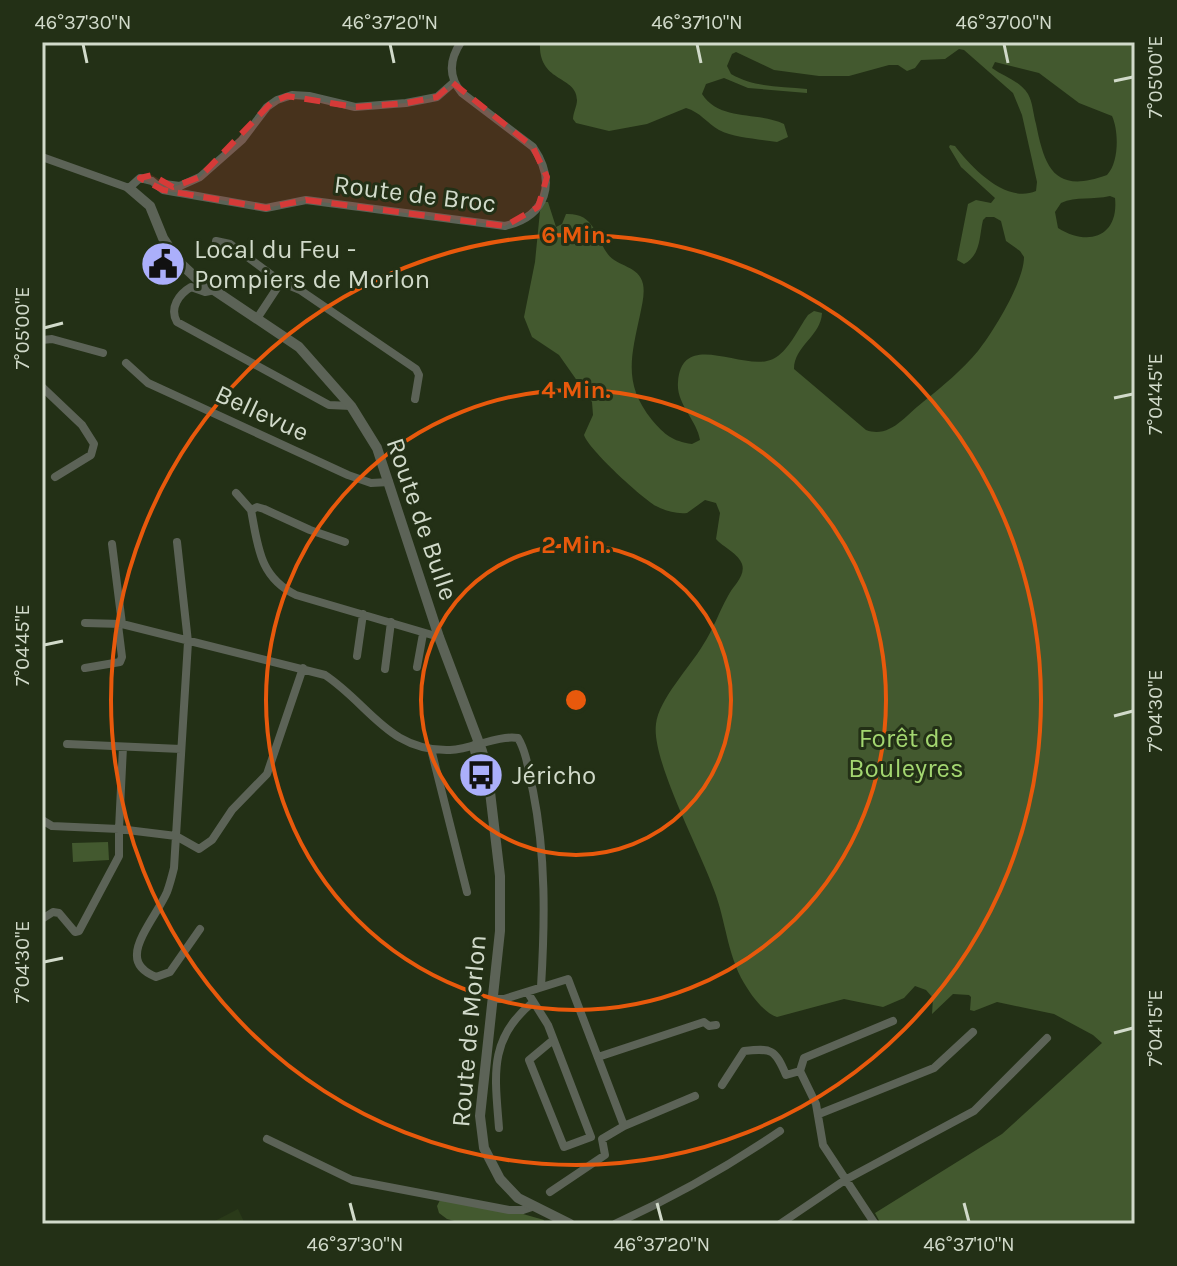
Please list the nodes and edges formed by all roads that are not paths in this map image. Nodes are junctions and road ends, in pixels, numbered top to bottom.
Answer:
1 (461, 42) edge
2 (453, 83) junction
3 (42, 157) edge
4 (140, 178) junction
5 (129, 188) junction
6 (216, 241) dead end
7 (281, 282) junction
8 (215, 290) junction
9 (258, 317) junction
10 (42, 340) edge
11 (103, 353) dead end
12 (126, 363) dead end
13 (42, 387) edge
14 (415, 399) dead end
15 (351, 406) junction
16 (55, 477) dead end
17 (389, 482) junction
18 (236, 493) dead end
19 (251, 510) junction
20 (177, 542) dead end
21 (345, 542) dead end
22 (112, 544) dead end
23 (363, 614) junction
24 (391, 622) junction
25 (85, 623) dead end
26 (120, 625) junction
27 (423, 634) junction
28 (439, 637) junction
29 (188, 642) junction
30 (357, 656) dead end
31 (417, 667) dead end
32 (85, 668) dead end
33 (303, 668) junction
34 (385, 669) dead end
35 (453, 678) joint
36 (67, 744) dead end
37 (477, 746) junction
38 (123, 747) junction
39 (181, 749) junction
40 (431, 749) junction
41 (42, 820) edge
42 (119, 829) junction
43 (176, 836) junction
44 (467, 892) dead end
45 (42, 919) edge
46 (200, 929) dead end
47 (541, 987) junction
48 (528, 993) junction
49 (494, 999) junction
50 (532, 1003) junction
51 (893, 1021) dead end
52 (716, 1025) dead end
53 (973, 1032) dead end
54 (1047, 1038) dead end
55 (553, 1040) junction
56 (598, 1057) junction
57 (800, 1071) junction
58 (722, 1085) dead end
59 (695, 1096) dead end
60 (819, 1114) junction
61 (624, 1126) junction
62 (499, 1128) dead end
63 (780, 1131) dead end
64 (267, 1139) dead end
65 (845, 1180) junction
66 (550, 1192) dead end
67 (532, 1207) junction
68 (570, 1224) edge
69 (615, 1224) edge
70 (780, 1224) edge
71 (875, 1224) edge

1 - 2 street
2 - 4 street
2 - 4 street, Route de Broc
3 - 5 street
4 - 5 street
5 - 8 street, Route de Bulle
6 - 7 street
7 - 9 street
7 - 14 street
8 - 9 street, Route de Bulle
8 - 15 street
9 - 15 street, Route de Bulle
10 - 11 street
12 - 17 street, Bellevue
13 - 16 street
15 - 17 street, Route de Bulle
17 - 28 street, Route de Bulle
18 - 19 street
19 - 21 street
19 - 23 street
20 - 29 street
22 - 26 street
23 - 24 street
23 - 30 street
24 - 27 street
24 - 34 street
25 - 26 street
26 - 29 street
26 - 32 street
27 - 28 street
27 - 31 street
28 - 35 street, Route de Bulle
29 - 33 street
29 - 39 street
33 - 40 street
33 - 43 street
35 - 37 street, Route de Morlon
36 - 38 street
37 - 40 street
37 - 47 street
37 - 49 street, Route de Morlon
38 - 39 street
38 - 42 street
39 - 43 street
40 - 44 street
41 - 42 street
42 - 43 street
42 - 45 street
43 - 46 street
47 - 48 street
47 - 56 street
48 - 49 street
48 - 50 street
49 - 67 street, Route de Morlon
50 - 55 street
50 - 62 street
51 - 57 street
52 - 56 street
53 - 60 street
54 - 65 street
55 - 55 street
56 - 61 street
57 - 58 street
57 - 60 street
59 - 61 street
60 - 65 street
61 - 66 street
63 - 69 street
64 - 67 street
65 - 70 street
65 - 71 street
67 - 68 street, Route de Morlon

